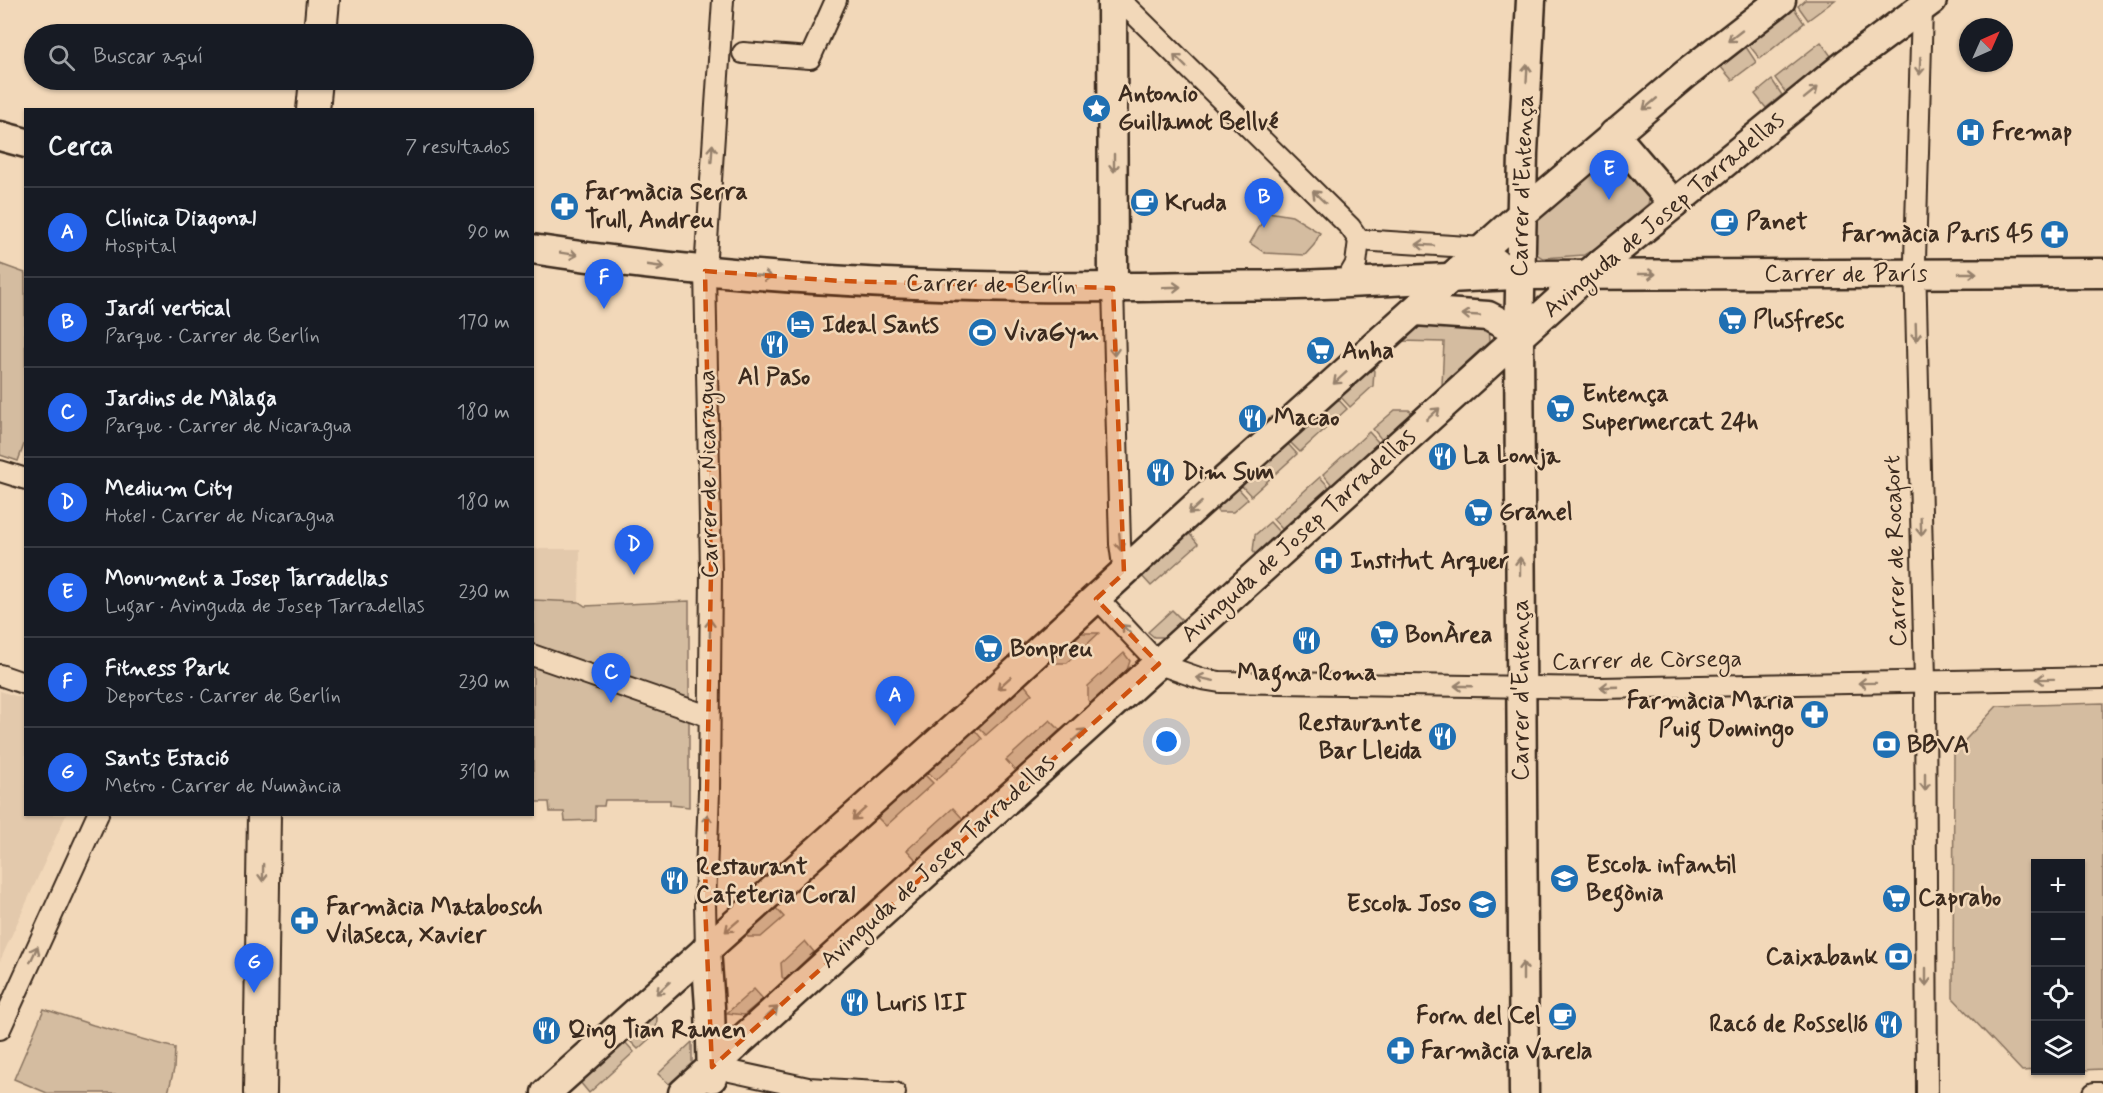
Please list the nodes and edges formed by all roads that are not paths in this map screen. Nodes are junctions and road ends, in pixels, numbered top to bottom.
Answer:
1 (323, 0) edge
2 (723, 0) edge
3 (836, 0) edge
4 (1112, 0) edge
5 (1120, 0) edge
6 (1531, 0) edge
7 (1781, 0) edge
8 (1927, 4) edge
9 (321, 24) edge
10 (742, 54) dead end
11 (315, 90) edge
12 (313, 108) edge
13 (1614, 134) junction
14 (0, 136) edge
15 (24, 142) edge
16 (1523, 153) junction
17 (1577, 165) junction
18 (1674, 204) junction
19 (1522, 213) junction
20 (1359, 240) junction
21 (1484, 248) junction
22 (534, 249) edge
23 (705, 272) junction
24 (2103, 273) edge
25 (1588, 274) junction
26 (1915, 274) junction
27 (1520, 275) junction
28 (1452, 276) junction
29 (1345, 283) junction
30 (1113, 288) junction
31 (1415, 311) junction
32 (1519, 339) junction
33 (0, 471) edge
34 (24, 478) edge
35 (1124, 573) junction
36 (1097, 598) junction
37 (534, 656) edge
38 (1159, 664) junction
39 (0, 675) edge
40 (2103, 678) edge
41 (1925, 681) junction
42 (24, 683) edge
43 (1521, 688) junction
44 (708, 716) junction
45 (97, 816) edge
46 (264, 816) edge
47 (706, 949) junction
48 (5, 1006) edge
49 (0, 1029) edge
50 (712, 1080) edge
51 (260, 1093) edge
52 (546, 1093) edge
53 (683, 1093) edge
54 (895, 1093) edge
55 (1514, 1093) edge
56 (1524, 1093) edge
57 (1541, 1093) edge
58 (1927, 1093) edge
59 (2094, 1093) edge
60 (2103, 1093) edge

1 - 9 main road
23 -> 2 street, Carrer de Nicaragua
3 - 10 street
4 -> 30 main road
20 -> 5 street
16 -> 6 main road, Carrer d'Entença
7 -> 13 main road
18 -> 8 main road, Avinguda de Josep Tarradellas
8 -> 26 street, Carrer de Rocafort
11 - 12 main road
13 - 17 main road
13 - 18 main road
14 - 15 main road
16 - 17 main road
16 - 19 main road, Carrer d'Entença
17 - 19 main road
18 - 25 main road, Avinguda de Josep Tarradellas
19 - 21 main road
19 - 27 main road, Carrer d'Entença
21 -> 20 street
20 - 29 street
21 - 27 street
21 - 28 main road
22 -> 23 main road, Carrer de Berlín
23 -> 30 main road, Carrer de Berlín
44 -> 23 street, Carrer de Nicaragua
26 -> 24 main road, Carrer de París
25 -> 26 main road, Carrer de París
25 - 27 main road
25 - 32 main road, Avinguda de Josep Tarradellas
26 -> 41 street, Carrer de Rocafort
27 - 28 main road, Avinguda de Josep Tarradellas
27 - 32 main road, Carrer d'Entença
28 - 29 main road, Carrer de Berlín
28 - 31 main road
30 -> 29 main road, Carrer de Berlín
30 -> 35 street
32 -> 31 main road
31 -> 35 main road
38 -> 32 main road, Avinguda de Josep Tarradellas
43 -> 32 main road, Carrer d'Entença
33 - 34 street
35 - 36 main road
38 -> 36 street
36 -> 47 main road
37 - 44 street
43 -> 38 street, Carrer de Còrsega
50 -> 38 main road, Avinguda de Josep Tarradellas
39 - 42 street
40 -> 41 street, Carrer de Còrsega
41 -> 43 street, Carrer de Còrsega
41 -> 58 street, Carrer de Rocafort
56 -> 43 main road, Carrer d'Entença
47 -> 44 street, Carrer de Nicaragua
48 -> 45 street
46 -> 51 main road
47 - 50 main road
47 -> 52 main road
48 - 49 street
50 - 53 main road, Avinguda de Josep Tarradellas
50 - 54 street
55 - 56 street
56 - 57 street
59 - 60 street

